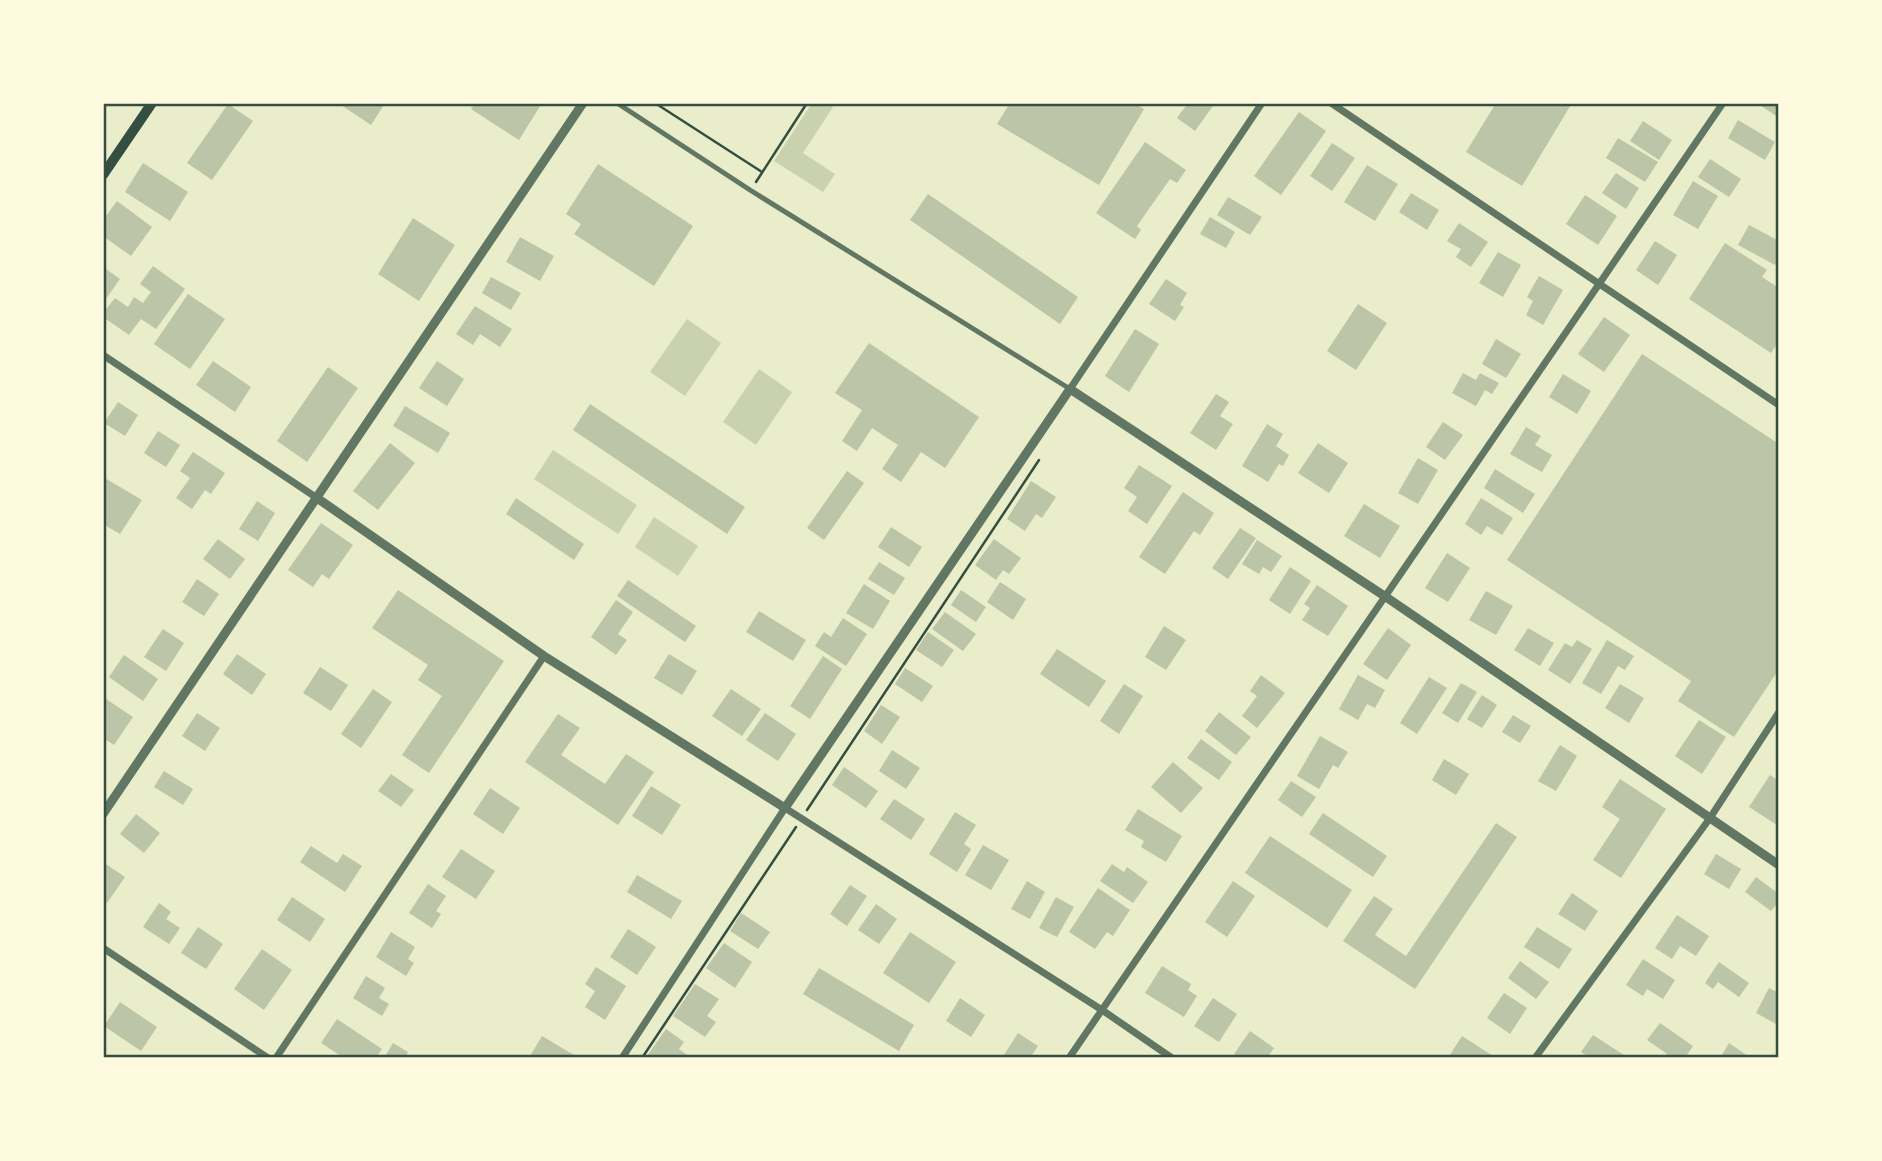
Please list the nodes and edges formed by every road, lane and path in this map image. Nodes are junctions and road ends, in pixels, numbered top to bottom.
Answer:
1 (152, 103) edge
2 (583, 103) edge
3 (617, 103) edge
4 (654, 103) edge
5 (807, 103) edge
6 (1262, 103) edge
7 (1332, 103) edge
8 (1723, 103) edge
9 (762, 172) junction
10 (103, 175) edge
11 (750, 190) junction
12 (1601, 284) junction
13 (103, 355) edge
14 (1070, 389) junction
15 (1779, 405) edge
16 (1044, 453) dead end
17 (317, 498) junction
18 (1386, 597) junction
19 (544, 656) junction
20 (1779, 712) edge
21 (785, 808) junction
22 (103, 814) edge
23 (802, 818) junction
24 (1710, 818) junction
25 (1779, 865) edge
26 (103, 948) edge
27 (1102, 1010) junction
28 (268, 1058) edge
29 (276, 1058) edge
30 (622, 1058) edge
31 (642, 1058) edge
32 (1069, 1058) edge
33 (1172, 1058) edge
34 (1535, 1058) edge

1 - 10 main road
2 - 17 street
3 - 11 street
4 - 9 path
5 - 9 path
6 - 14 street
7 - 12 street
8 - 12 street
9 - 11 path
11 - 14 street
12 - 15 street
12 - 18 street
13 - 17 street
14 - 18 street
14 - 21 street
16 - 23 path
17 - 19 street
17 - 22 street
18 - 24 street
18 - 27 street
19 - 21 street
19 - 29 street
20 - 24 street
21 - 23 street
21 - 30 street
23 - 27 street
23 - 31 path
24 - 25 street
24 - 34 street
26 - 28 street
27 - 32 street
27 - 33 street

